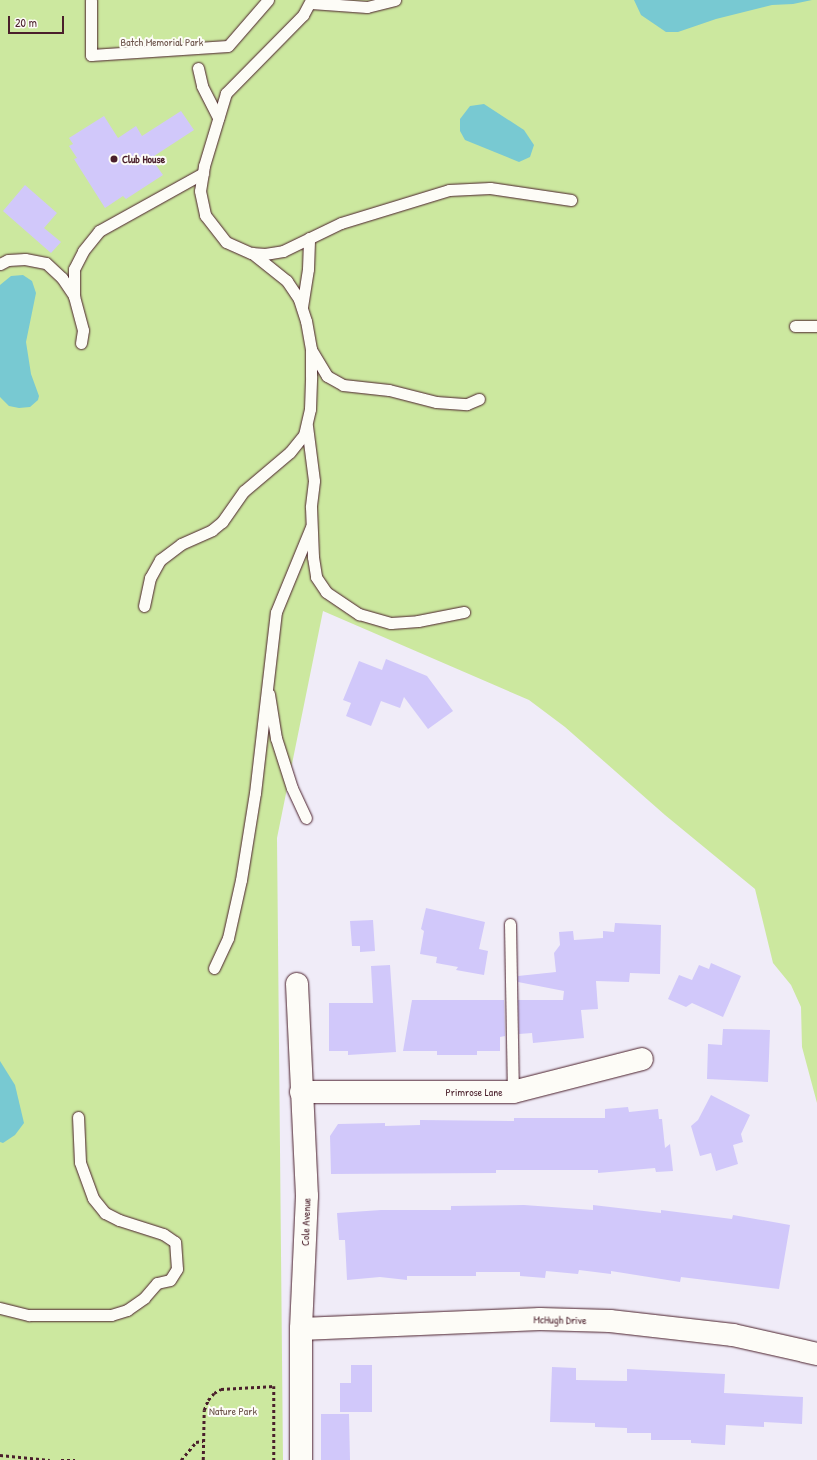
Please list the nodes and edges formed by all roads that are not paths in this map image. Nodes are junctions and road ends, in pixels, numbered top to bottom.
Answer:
1 (91, 0) edge
2 (268, 0) edge
3 (396, 0) edge
4 (311, 2) edge
5 (198, 68) dead end
6 (218, 118) junction
7 (203, 173) junction
8 (571, 200) dead end
9 (309, 238) junction
10 (251, 253) junction
11 (0, 264) edge
12 (74, 296) junction
13 (301, 307) junction
14 (795, 326) dead end
15 (817, 326) edge
16 (81, 343) dead end
17 (311, 349) junction
18 (479, 399) dead end
19 (306, 424) junction
20 (311, 526) junction
21 (144, 606) dead end
22 (464, 612) dead end
23 (268, 681) junction
24 (306, 818) dead end
25 (510, 924) dead end
26 (214, 968) dead end
27 (297, 984) dead end
28 (642, 1059) dead end
29 (301, 1092) junction
30 (513, 1092) junction
31 (78, 1118) dead end
32 (0, 1308) edge
33 (301, 1329) junction
34 (817, 1354) edge
35 (301, 1460) edge

1 - 2 lane
3 - 4 lane
4 - 6 lane
5 - 6 lane
6 - 7 lane
7 - 10 lane
7 - 12 lane
8 - 9 lane
9 - 10 lane
9 - 13 lane
10 - 13 lane
11 - 12 lane
12 - 16 lane
13 - 17 lane
14 - 15 lane
17 - 18 lane
17 - 19 lane
19 - 20 lane
19 - 21 lane
20 - 22 lane
20 - 23 lane
23 - 24 lane
23 - 26 lane
25 - 30 lane
27 - 29 street, Cole Avenue
28 - 30 street, Primrose Lane
29 - 30 street, Primrose Lane
29 - 33 street, Cole Avenue
31 - 32 lane
33 - 34 street, McHugh Drive
33 - 35 street, Cole Avenue

